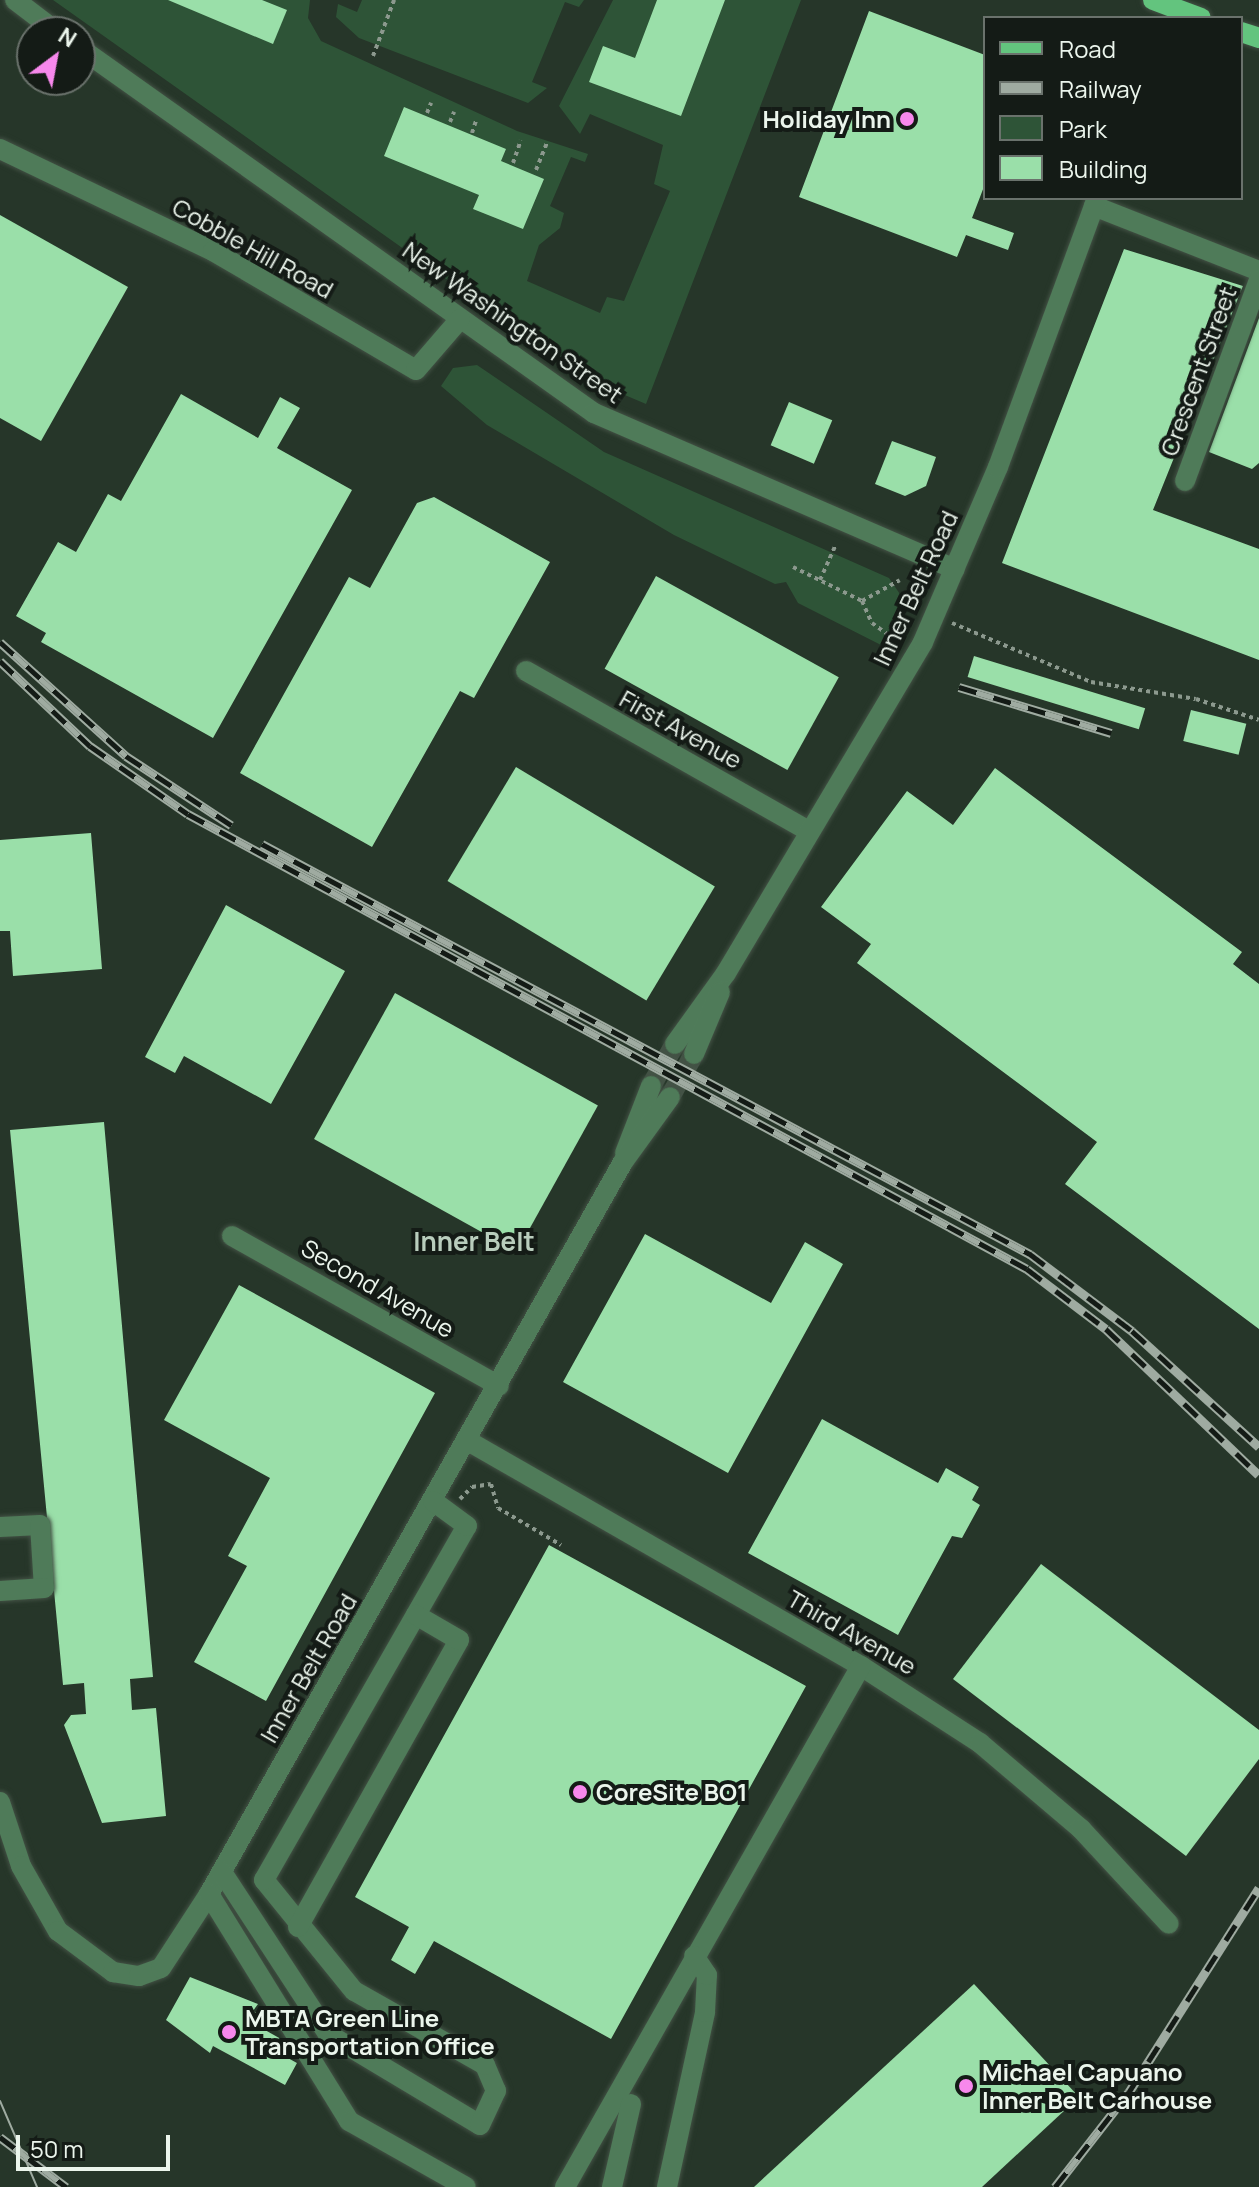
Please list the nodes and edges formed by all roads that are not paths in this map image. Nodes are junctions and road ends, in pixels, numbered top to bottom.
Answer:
1 (15, 0) edge
2 (1161, 8) edge
3 (36, 16) edge
4 (1193, 16) edge
5 (96, 59) edge
6 (0, 149) edge
7 (1095, 202) edge
8 (1257, 268) edge
9 (460, 319) junction
10 (1185, 481) dead end
11 (955, 569) junction
12 (526, 671) dead end
13 (810, 832) junction
14 (726, 973) junction
15 (675, 1044) tunnel mouth
16 (694, 1054) tunnel mouth
17 (651, 1086) tunnel mouth
18 (670, 1097) tunnel mouth
19 (623, 1162) junction
20 (232, 1236) dead end
21 (499, 1386) junction
22 (468, 1441) junction
23 (437, 1495) junction
24 (0, 1527) edge
25 (0, 1591) edge
26 (416, 1615) junction
27 (861, 1666) junction
28 (0, 1802) edge
29 (222, 1872) junction
30 (209, 1894) junction
31 (1169, 1924) dead end
32 (298, 1927) junction
33 (694, 1956) junction
34 (631, 2104) dead end
35 (436, 2180) edge
36 (466, 2187) edge
37 (565, 2187) edge
38 (612, 2187) edge
39 (667, 2187) edge

1 - 3 street
2 - 4 main road
5 - 9 street, New Washington Street
6 - 9 street, Cobble Hill Road
7 - 8 street
7 - 11 street, Inner Belt Road
8 - 10 street, Crescent Street
9 - 11 street, New Washington Street
11 - 13 street, Inner Belt Road
12 - 13 street, First Avenue
13 - 14 street, Inner Belt Road
14 - 15 street, Inner Belt Road
14 - 16 street, Inner Belt Road
17 - 19 street, Inner Belt Road
18 - 19 street, Inner Belt Road
19 - 21 street, Inner Belt Road
20 - 21 street, Second Avenue
21 - 22 street, Inner Belt Road
22 - 23 street, Inner Belt Road
22 - 27 street, Third Avenue
23 - 26 street
23 - 29 street, Inner Belt Road
24 - 25 street
26 - 32 street
26 - 32 street
27 - 31 street, Third Avenue
27 - 33 street
28 - 30 street, Inner Belt Road
29 - 30 street, Inner Belt Road
29 - 32 street
30 - 35 street
33 - 37 street
33 - 39 street
34 - 38 street
35 - 36 street

